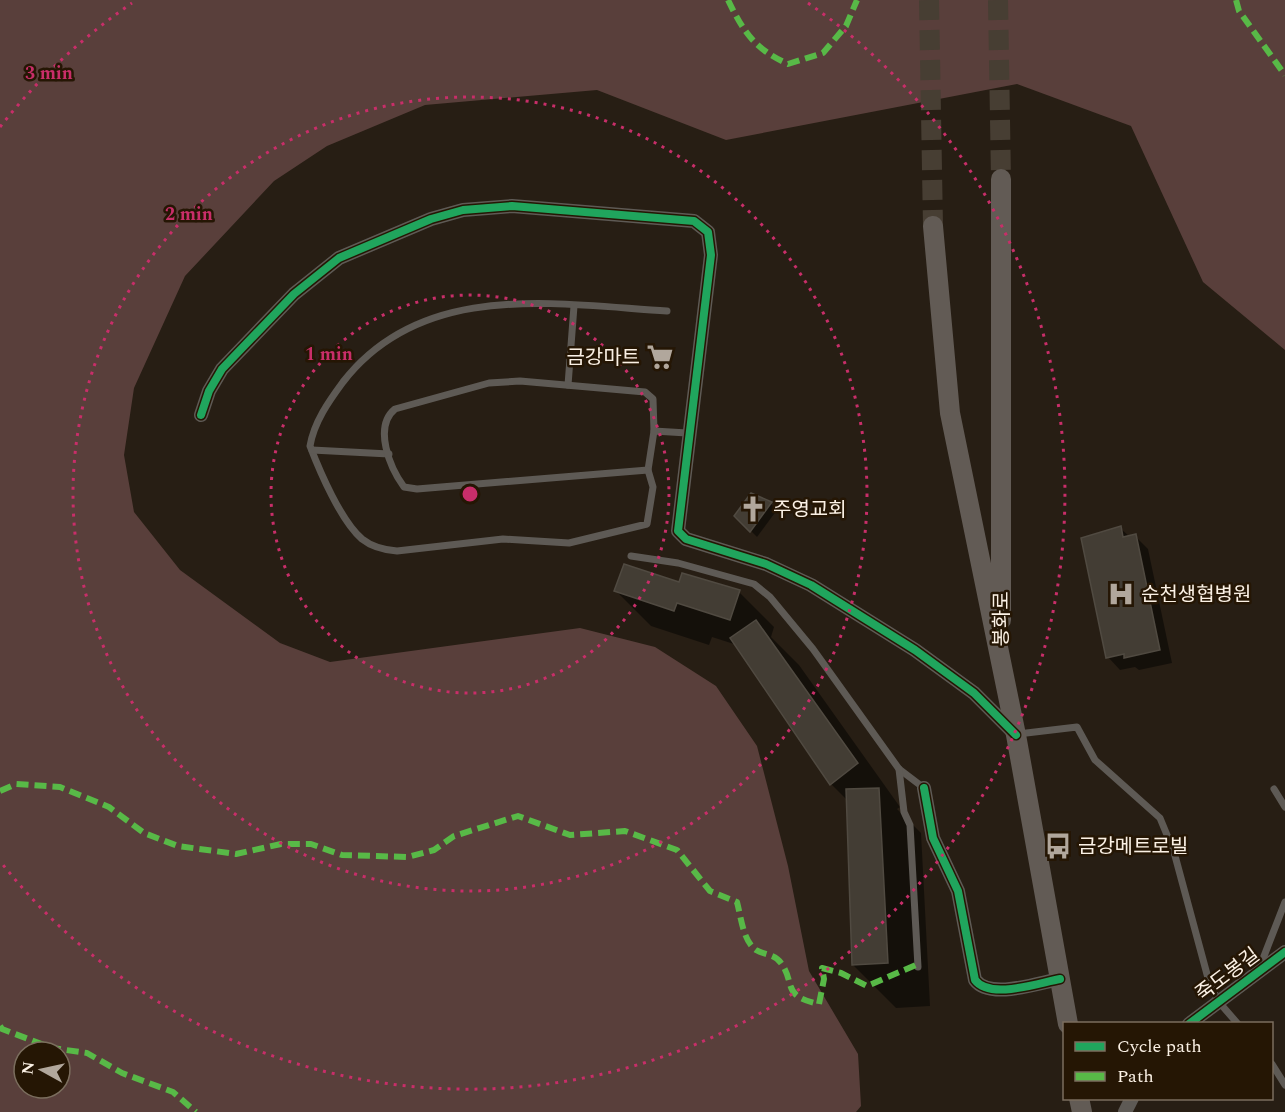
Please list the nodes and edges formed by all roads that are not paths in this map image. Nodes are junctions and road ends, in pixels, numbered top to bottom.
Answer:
1 (1001, 179) tunnel mouth
2 (933, 226) tunnel mouth
3 (574, 306) junction
4 (667, 311) dead end
5 (568, 385) junction
6 (201, 415) dead end
7 (654, 431) junction
8 (687, 433) junction
9 (312, 450) junction
10 (388, 454) junction
11 (648, 470) junction
12 (631, 556) dead end
13 (1001, 658) junction
14 (1016, 735) junction
15 (899, 769) junction
16 (924, 788) joint
17 (1274, 789) dead end
18 (1285, 807) edge
19 (1285, 902) edge
20 (1285, 951) edge
21 (918, 968) dead end
22 (1258, 971) junction
23 (1060, 979) junction
24 (1218, 1001) junction
25 (1068, 1022) edge
26 (1190, 1022) edge
27 (1237, 1022) edge
28 (1273, 1066) edge
29 (1285, 1084) edge

1 - 13 main road, 봉화로
2 - 13 main road, 봉화로
3 - 4 lane
3 - 5 lane
3 - 9 lane
5 - 7 lane
5 - 10 lane
6 - 8 street
7 - 8 lane
7 - 11 lane
8 - 14 street
9 - 10 lane
9 - 11 lane
10 - 11 lane
12 - 15 lane
13 - 14 main road
14 - 23 main road
14 - 24 lane
15 - 16 lane
15 - 21 lane
16 - 23 street
17 - 18 lane
19 - 22 lane
20 - 22 street, 죽도봉길
22 - 24 street, 죽도봉길
23 - 25 main road
24 - 26 street, 죽도봉길
24 - 27 lane
28 - 29 lane

